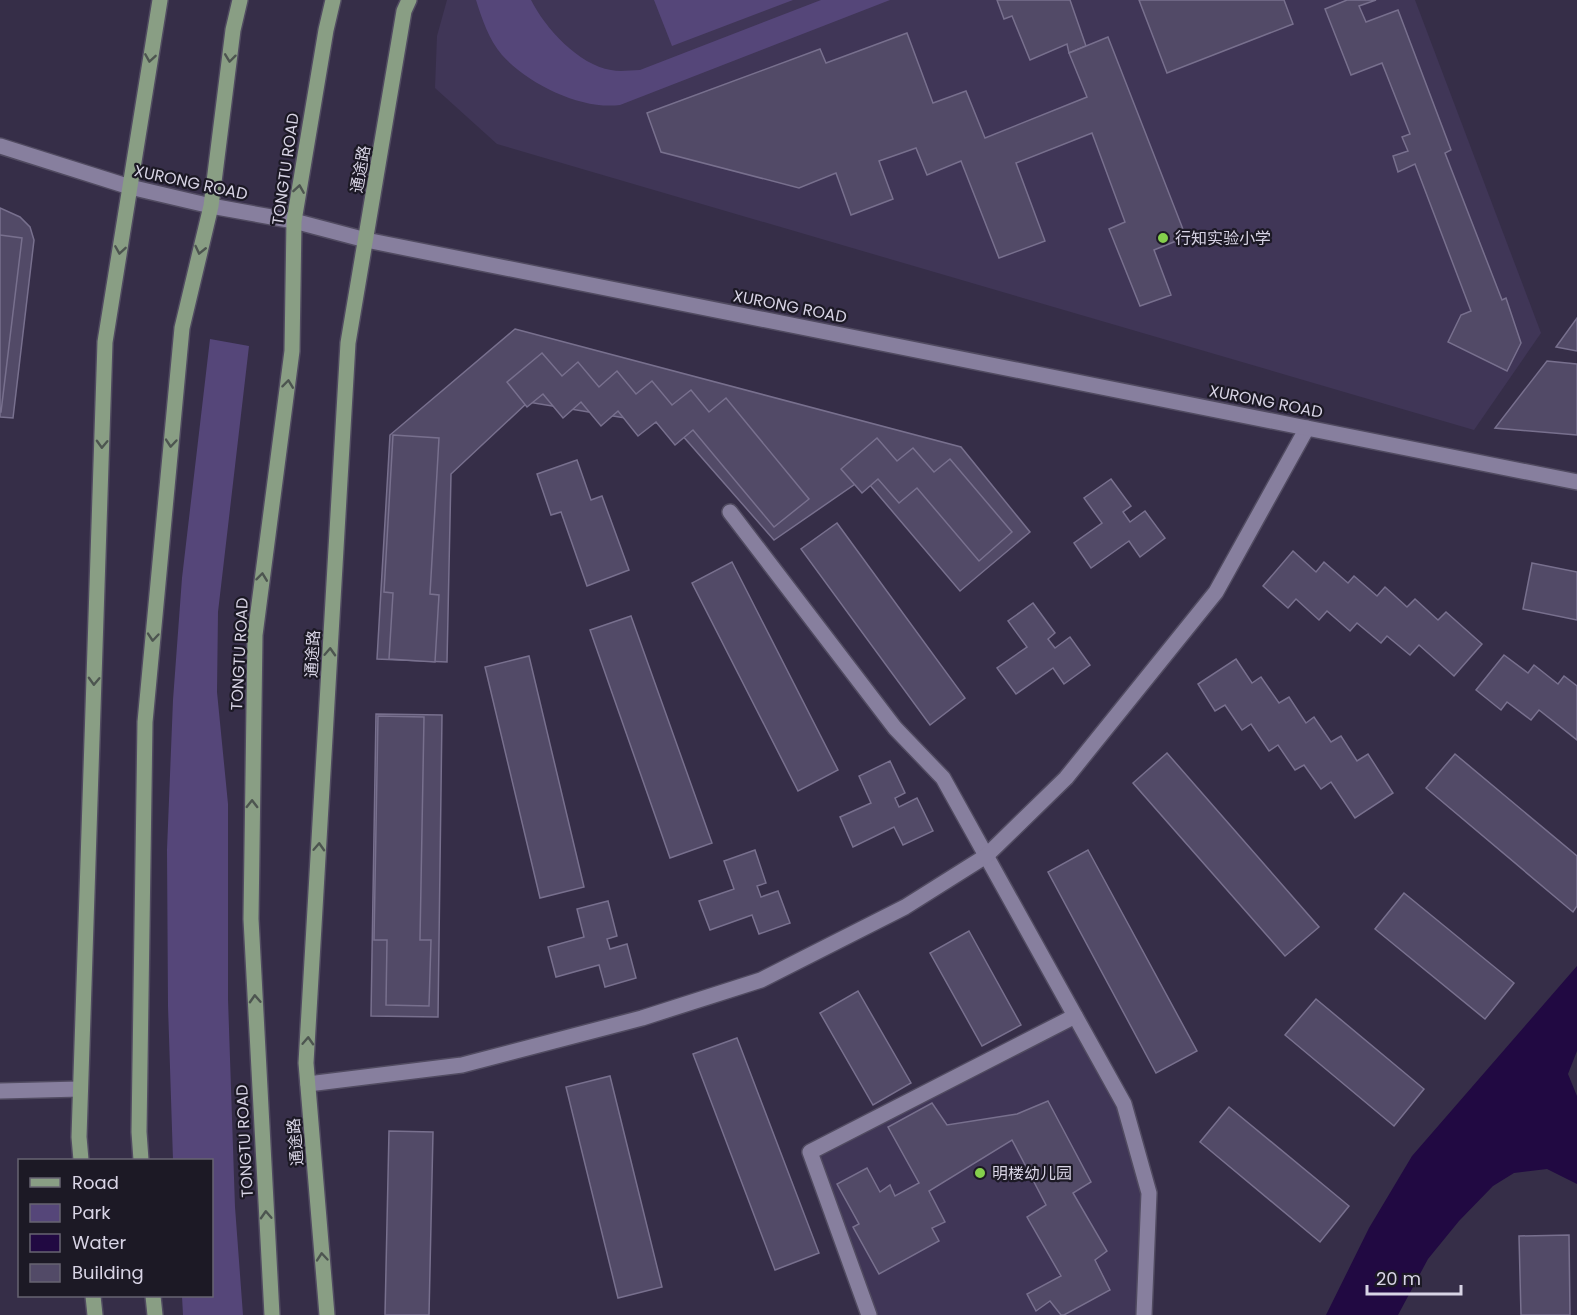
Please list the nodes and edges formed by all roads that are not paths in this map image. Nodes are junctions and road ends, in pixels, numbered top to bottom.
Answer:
1 (160, 0) edge
2 (240, 0) edge
3 (333, 0) edge
4 (409, 0) edge
5 (0, 146) edge
6 (130, 188) junction
7 (211, 206) junction
8 (294, 221) junction
9 (366, 240) junction
10 (1306, 428) junction
11 (1577, 482) edge
12 (730, 512) dead end
13 (986, 856) junction
14 (1075, 1016) junction
15 (308, 1084) junction
16 (80, 1089) junction
17 (0, 1091) edge
18 (81, 1159) edge
19 (141, 1159) edge
20 (93, 1297) edge
21 (153, 1297) edge
22 (95, 1315) edge
23 (155, 1315) edge
24 (272, 1315) edge
25 (327, 1315) edge
26 (868, 1315) edge
27 (1144, 1315) edge

1 -> 6 main road
2 -> 7 main road
8 -> 3 main road, TONGTU ROAD
4 - 9 main road, 通途路
5 - 6 street, XURONG ROAD
6 - 7 street, XURONG ROAD
6 -> 16 main road
7 - 8 street, XURONG ROAD
7 -> 19 main road
8 - 9 street, XURONG ROAD
24 -> 8 main road, TONGTU ROAD
9 - 10 street, XURONG ROAD
15 -> 9 main road, 通途路
10 - 11 street, XURONG ROAD
10 - 13 street
12 - 13 street
13 - 14 street
13 - 15 street
14 - 26 street
14 - 27 street
25 -> 15 main road, 通途路
16 - 17 street
16 - 18 main road
20 - 22 main road
21 - 23 main road

